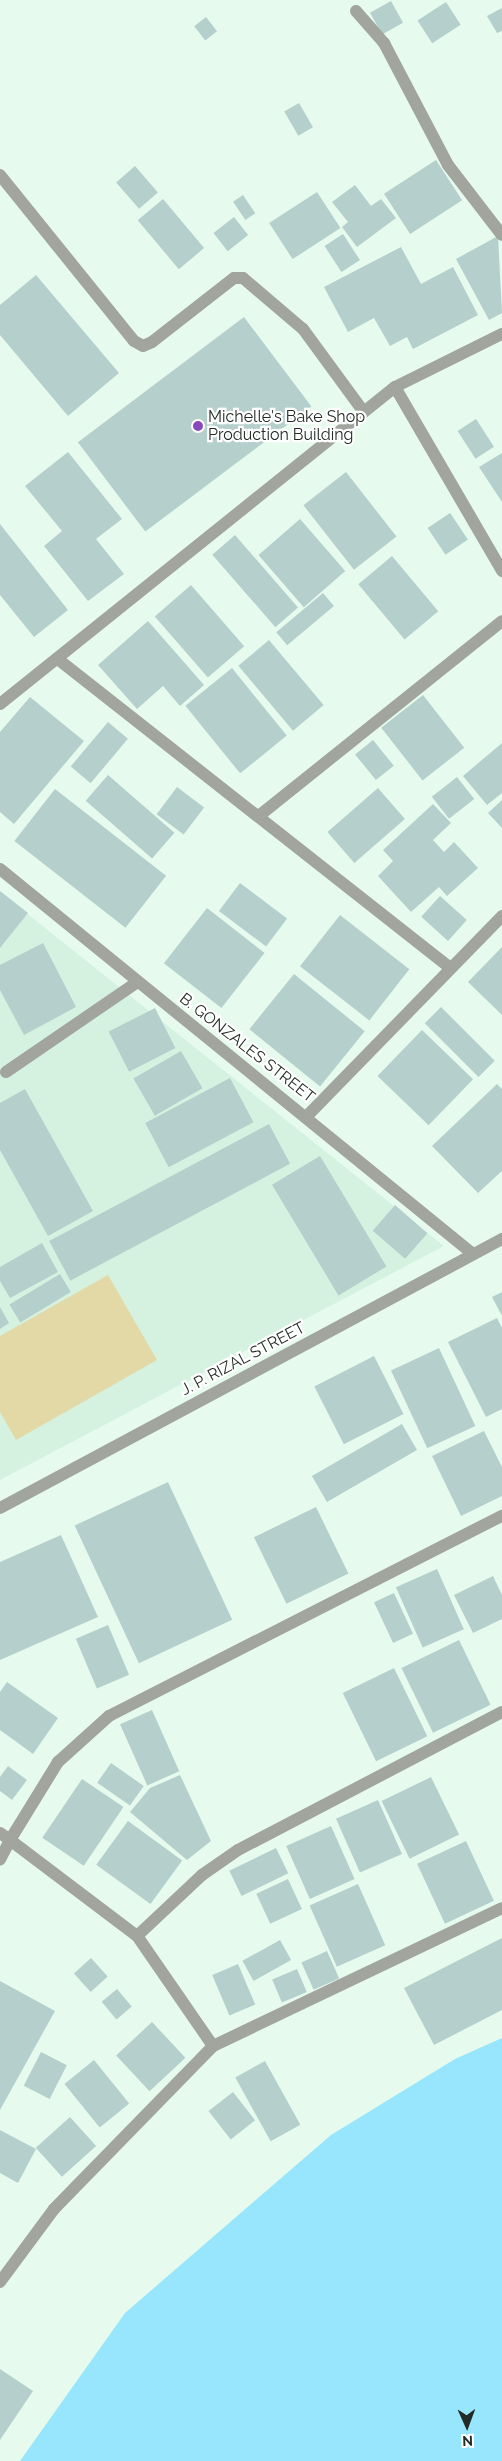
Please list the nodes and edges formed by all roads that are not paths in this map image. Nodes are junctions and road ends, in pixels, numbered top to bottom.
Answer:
1 (356, 11) dead end
2 (0, 175) edge
3 (502, 235) edge
4 (502, 334) edge
5 (395, 387) junction
6 (363, 411) junction
7 (502, 571) edge
8 (502, 621) edge
9 (59, 660) junction
10 (0, 704) edge
11 (260, 815) junction
12 (0, 870) edge
13 (502, 916) edge
14 (449, 967) junction
15 (136, 983) junction
16 (6, 1072) dead end
17 (308, 1115) junction
18 (502, 1239) edge
19 (473, 1254) junction
20 (0, 1508) edge
21 (502, 1516) edge
22 (502, 1712) edge
23 (5, 1836) edge
24 (0, 1860) edge
25 (502, 1908) edge
26 (137, 1936) junction
27 (212, 2046) junction
28 (0, 2282) edge

1 - 3 street
2 - 6 street
4 - 5 street
5 - 6 street
5 - 7 street
6 - 9 street
8 - 11 street
9 - 10 street
9 - 11 street
11 - 14 street
12 - 15 street, B. GONZALES STREET
13 - 14 street
14 - 17 street
15 - 16 street
15 - 17 street, B. GONZALES STREET
17 - 19 street, B. GONZALES STREET
18 - 19 street, J. P. RIZAL STREET
19 - 20 street, J. P. RIZAL STREET
21 - 23 street
22 - 26 street
23 - 24 street
23 - 26 street
25 - 27 street
26 - 27 street
27 - 28 street

